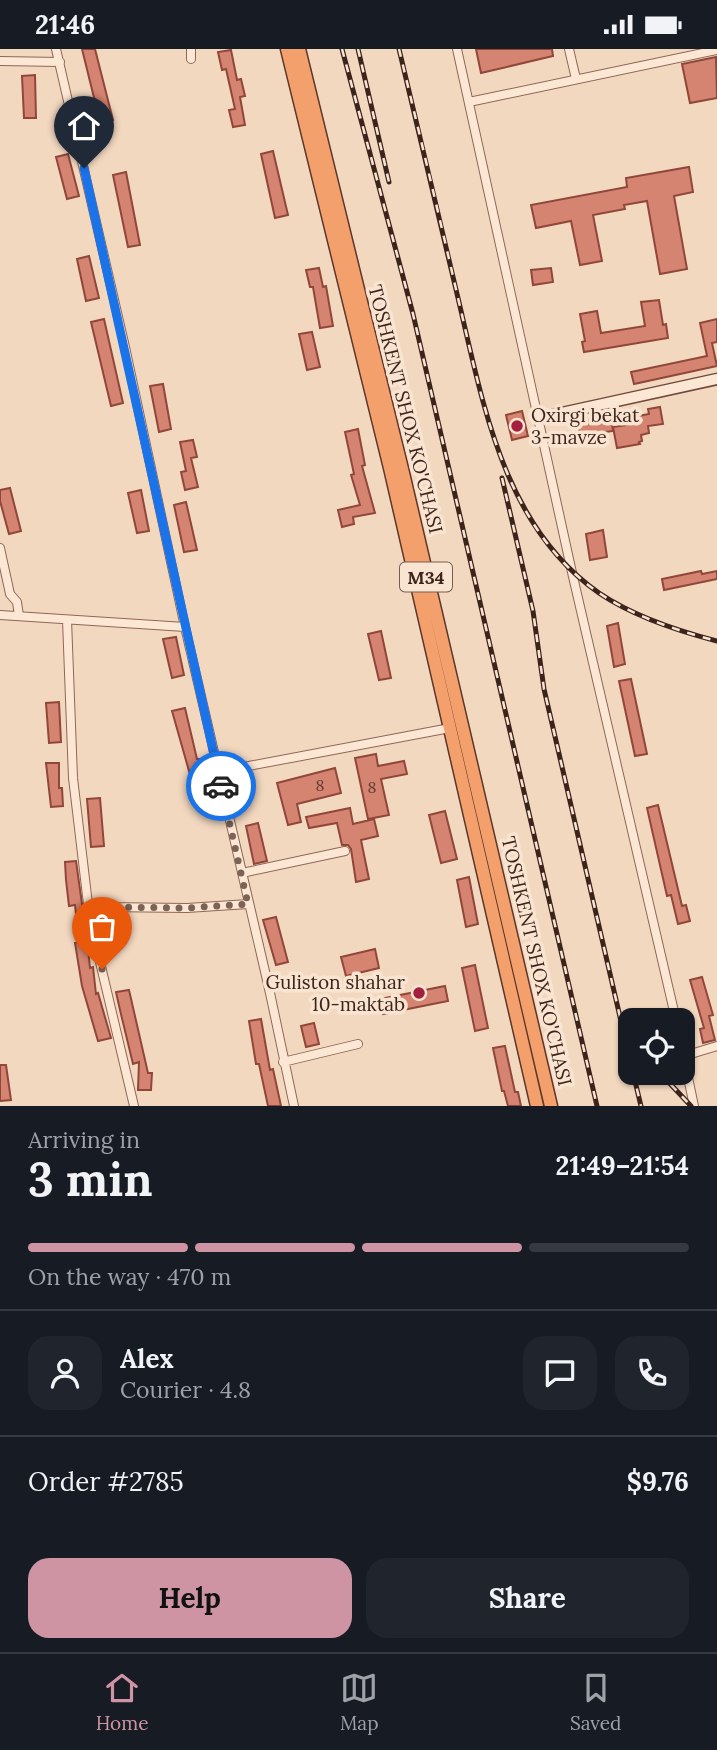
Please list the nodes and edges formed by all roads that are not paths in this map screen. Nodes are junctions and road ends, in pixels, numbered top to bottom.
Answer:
1 (56, 49) edge
2 (191, 49) edge
3 (287, 49) edge
4 (299, 49) edge
5 (457, 49) edge
6 (569, 49) edge
7 (717, 50) edge
8 (191, 59) dead end
9 (0, 61) edge
10 (60, 62) junction
11 (576, 79) junction
12 (469, 102) junction
13 (717, 379) edge
14 (539, 418) junction
15 (0, 548) edge
16 (423, 585) junction
17 (0, 615) edge
18 (19, 615) junction
19 (67, 620) junction
20 (185, 627) junction
21 (450, 728) junction
22 (217, 772) junction
23 (345, 851) dead end
24 (242, 873) junction
25 (248, 904) junction
26 (104, 907) junction
27 (673, 1008) edge
28 (358, 1044) dead end
29 (717, 1045) edge
30 (695, 1050) edge
31 (283, 1062) junction
32 (690, 1085) edge
33 (134, 1106) edge
34 (294, 1106) edge
35 (537, 1106) edge
36 (551, 1106) edge
37 (694, 1106) edge

1 - 10 street
2 - 8 street
3 - 16 highway, TOSHKENT SHOX KO'CHASI / M34
4 - 16 highway, TOSHKENT SHOX KO'CHASI / M34
5 - 12 street
6 - 11 street
7 - 11 street
9 - 10 street
10 - 20 street
11 - 12 street
12 - 14 street
13 - 14 main road
14 - 27 street
15 - 18 street
16 - 21 highway, TOSHKENT SHOX KO'CHASI / M34
16 - 36 highway, TOSHKENT SHOX KO'CHASI / M34
17 - 18 street
18 - 19 street
19 - 20 street
19 - 26 street
20 - 22 street
21 - 22 street
21 - 35 highway, TOSHKENT SHOX KO'CHASI / M34
22 - 24 street
23 - 24 street
24 - 25 street
25 - 26 street
25 - 31 street
26 - 33 street
28 - 31 street
29 - 30 street
31 - 34 street
32 - 37 street

